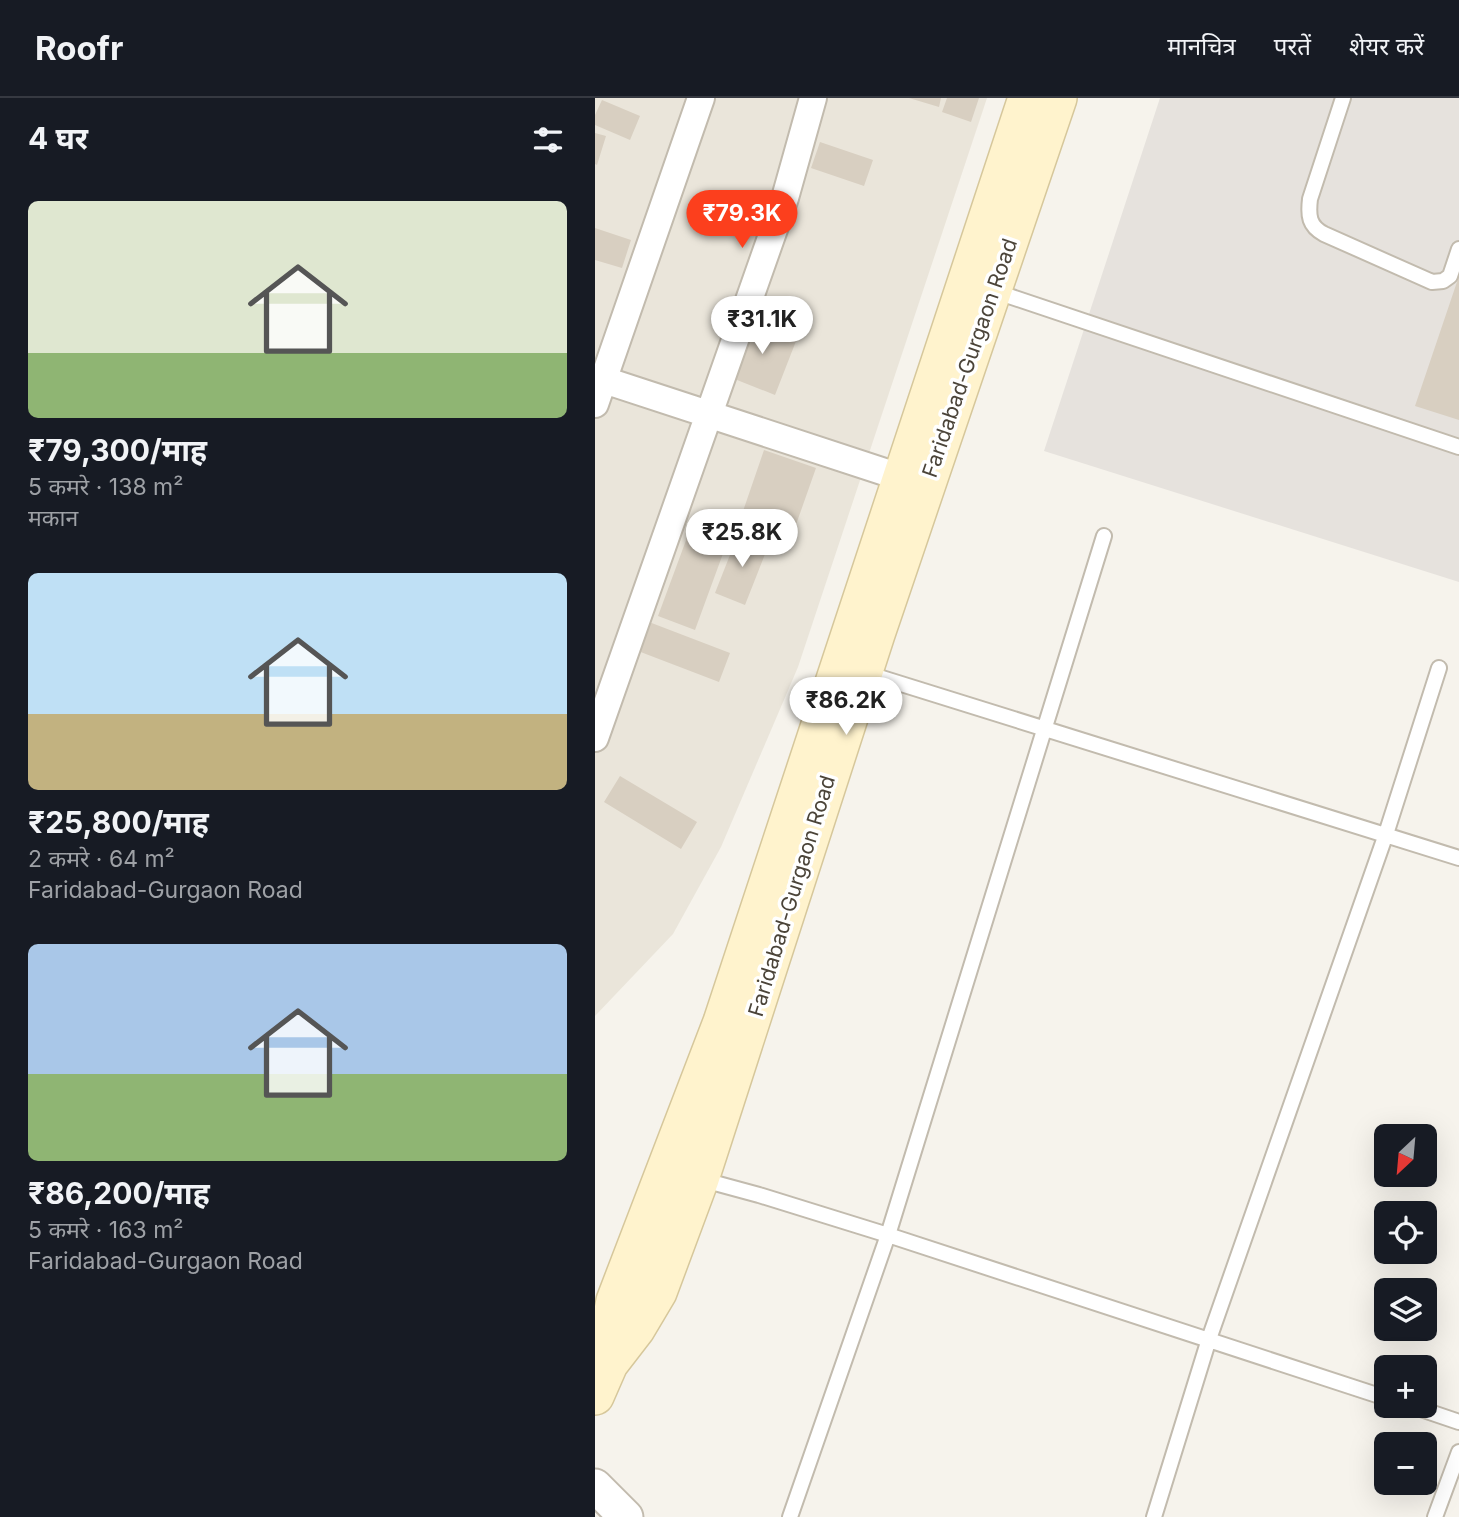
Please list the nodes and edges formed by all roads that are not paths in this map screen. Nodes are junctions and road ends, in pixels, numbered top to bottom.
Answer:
1 (701, 98) edge
2 (813, 98) edge
3 (1027, 98) edge
4 (1058, 98) edge
5 (1343, 98) edge
6 (1459, 248) edge
7 (994, 291) junction
8 (599, 378) edge
9 (595, 404) edge
10 (711, 413) junction
11 (1459, 447) edge
12 (901, 477) junction
13 (1104, 536) dead end
14 (1439, 668) dead end
15 (865, 673) junction
16 (1045, 729) junction
17 (595, 738) edge
18 (1385, 834) junction
19 (1459, 858) edge
20 (700, 1179) junction
21 (888, 1235) junction
22 (1209, 1339) junction
23 (602, 1380) edge
24 (1374, 1394) edge
25 (1437, 1415) edge
26 (1459, 1422) edge
27 (1459, 1452) edge
28 (595, 1486) edge
29 (626, 1517) edge
30 (790, 1517) edge
31 (1154, 1517) edge
32 (1435, 1517) edge

1 - 8 street
2 - 10 street
3 - 12 main road, Faridabad-Gurgaon Road
4 - 7 main road, Faridabad-Gurgaon Road
5 - 6 lane
7 - 11 lane
7 - 15 main road, Faridabad-Gurgaon Road
8 - 9 street
8 - 10 street
10 - 12 street
10 - 17 street
12 - 23 main road, Faridabad-Gurgaon Road
13 - 16 lane
14 - 18 lane
15 - 16 lane
15 - 20 main road, Faridabad-Gurgaon Road
16 - 18 lane
16 - 21 lane
18 - 19 lane
18 - 22 lane
20 - 21 lane
20 - 23 main road, Faridabad-Gurgaon Road
21 - 22 lane
21 - 30 lane
22 - 24 lane
22 - 31 lane
25 - 26 lane
27 - 32 lane
28 - 29 street

